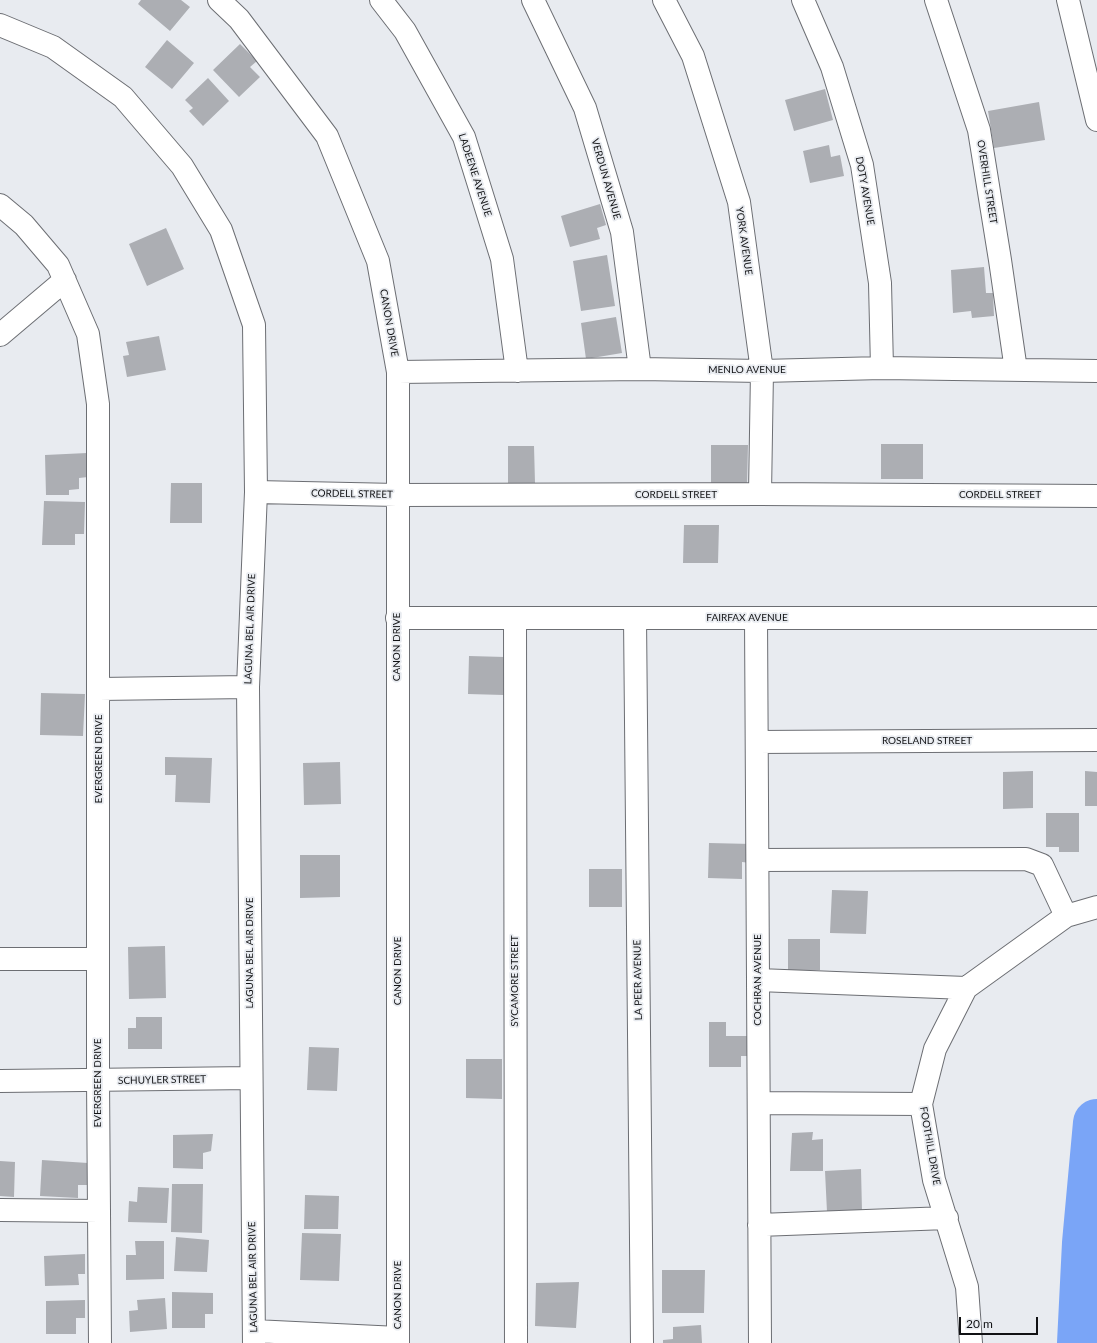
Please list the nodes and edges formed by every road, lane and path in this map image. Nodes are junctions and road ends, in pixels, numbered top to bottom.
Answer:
1 (219, 0) edge
2 (381, 0) edge
3 (533, 0) edge
4 (664, 0) edge
5 (803, 0) edge
6 (936, 0) edge
7 (1068, 0) edge
8 (0, 25) edge
9 (1097, 120) edge
10 (0, 205) edge
11 (65, 280) junction
12 (0, 335) edge
13 (882, 368) junction
14 (640, 369) junction
15 (517, 370) junction
16 (1016, 370) junction
17 (762, 371) junction
18 (1097, 371) edge
19 (398, 372) junction
20 (256, 492) junction
21 (760, 494) junction
22 (397, 495) junction
23 (1097, 496) edge
24 (397, 618) junction
25 (515, 618) junction
26 (635, 618) junction
27 (756, 618) junction
28 (1097, 618) edge
29 (248, 687) junction
30 (99, 689) junction
31 (1097, 740) edge
32 (757, 742) junction
33 (758, 860) junction
34 (1097, 908) edge
35 (1066, 916) junction
36 (0, 959) edge
37 (98, 959) junction
38 (758, 980) junction
39 (966, 988) junction
40 (251, 1078) junction
41 (98, 1080) junction
42 (0, 1081) edge
43 (759, 1103) junction
44 (921, 1104) junction
45 (0, 1210) edge
46 (99, 1211) junction
47 (947, 1218) junction
48 (759, 1225) junction
49 (254, 1337) edge
50 (398, 1341) edge
51 (100, 1343) edge
52 (516, 1343) edge
53 (642, 1343) edge
54 (760, 1343) edge
55 (972, 1343) edge

1 - 19 street, CANON DRIVE
2 - 15 street, LADEENE AVENUE
3 - 14 street, VERDUN AVENUE
4 - 17 street, YORK AVENUE
5 - 13 street, DOTY AVENUE
6 - 16 street, OVERHILL STREET
7 - 9 street
8 - 20 street, LAGUNA BEL AIR DRIVE
10 - 11 street, EVERGREEN DRIVE
11 - 12 street
11 - 30 street, EVERGREEN DRIVE
13 - 16 street, MENLO AVENUE
13 - 17 street, MENLO AVENUE
14 - 15 street, MENLO AVENUE
14 - 17 street, MENLO AVENUE
15 - 19 street, MENLO AVENUE
16 - 18 street, MENLO AVENUE
17 - 21 street, YORK AVENUE
19 - 22 street, CANON DRIVE
20 - 22 street, CORDELL STREET
20 - 29 street, LAGUNA BEL AIR DRIVE
21 - 22 street, CORDELL STREET
21 - 23 street, CORDELL STREET
22 - 24 street, CANON DRIVE
24 - 25 street, FAIRFAX AVENUE
24 - 50 street, CANON DRIVE
25 - 26 street, FAIRFAX AVENUE
25 - 52 street, SYCAMORE STREET
26 - 27 street, FAIRFAX AVENUE
26 - 53 street, LA PEER AVENUE
27 - 28 street, FAIRFAX AVENUE
27 - 32 street, COCHRAN AVENUE
29 - 30 street
29 - 40 street, LAGUNA BEL AIR DRIVE
30 - 37 street, EVERGREEN DRIVE
31 - 32 street, ROSELAND STREET
32 - 33 street, COCHRAN AVENUE
33 - 35 street
33 - 38 street, COCHRAN AVENUE
34 - 35 street, FOOTHILL DRIVE
35 - 39 street, FOOTHILL DRIVE
36 - 37 street
37 - 41 street, EVERGREEN DRIVE
38 - 39 street
38 - 43 street, COCHRAN AVENUE
39 - 44 street, FOOTHILL DRIVE
40 - 41 street, SCHUYLER STREET
40 - 49 street, LAGUNA BEL AIR DRIVE
41 - 42 street, SCHUYLER STREET
41 - 46 street, EVERGREEN DRIVE
43 - 44 street
43 - 48 street, COCHRAN AVENUE
44 - 47 street, FOOTHILL DRIVE
45 - 46 street
46 - 51 street, EVERGREEN DRIVE
47 - 48 street
47 - 55 street, FOOTHILL DRIVE
48 - 54 street, COCHRAN AVENUE
49 - 50 street

